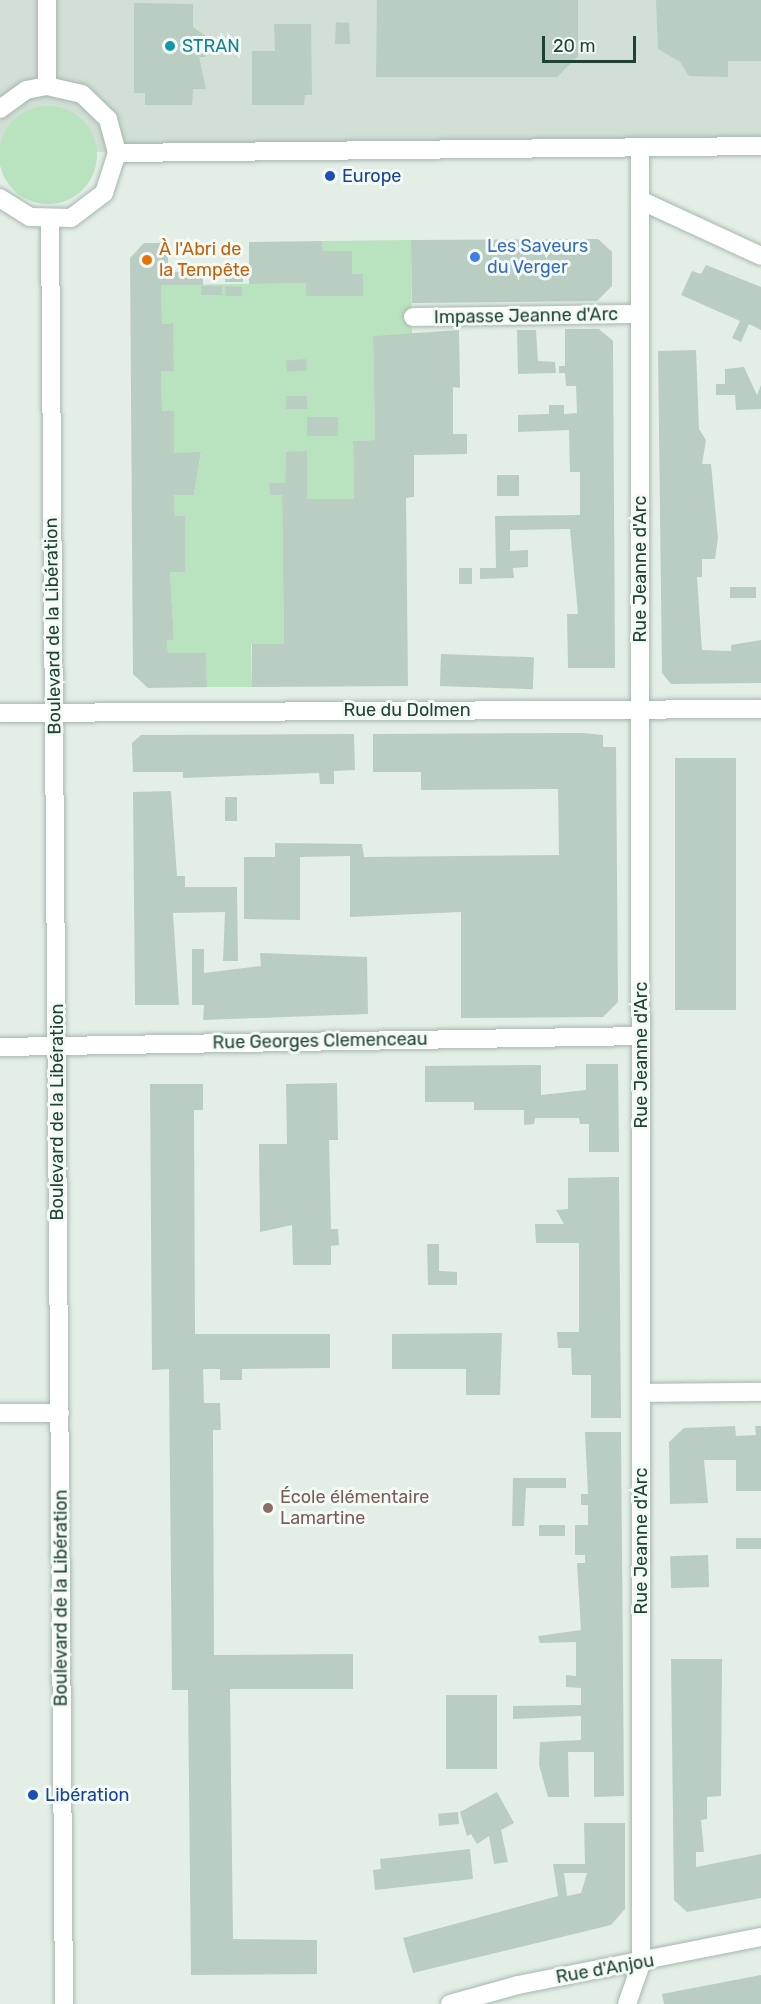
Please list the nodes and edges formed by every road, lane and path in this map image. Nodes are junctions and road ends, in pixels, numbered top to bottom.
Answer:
1 (46, 0) edge
2 (47, 86) junction
3 (0, 109) edge
4 (761, 146) edge
5 (640, 147) junction
6 (117, 153) junction
7 (0, 198) edge
8 (640, 200) junction
9 (50, 221) junction
10 (761, 256) edge
11 (640, 314) junction
12 (413, 317) dead end
13 (640, 708) junction
14 (761, 709) edge
15 (0, 713) edge
16 (54, 713) junction
17 (641, 1036) junction
18 (57, 1046) junction
19 (0, 1047) edge
20 (761, 1392) edge
21 (641, 1393) junction
22 (0, 1413) edge
23 (60, 1413) junction
24 (761, 1937) edge
25 (641, 1964) junction
26 (64, 2004) edge
27 (450, 2004) edge
28 (627, 2004) edge

1 - 2 street
2 - 3 street
2 - 6 street
4 - 5 street
5 - 6 street
5 - 8 street, Rue Jeanne d'Arc
6 - 9 street
7 - 9 street
8 - 10 street
8 - 11 street, Rue Jeanne d'Arc
9 - 16 street, Boulevard de la Libération
11 - 12 street, Impasse Jeanne d'Arc
11 - 13 street, Rue Jeanne d'Arc
13 - 14 street, Rue du Dolmen
13 - 16 street, Rue du Dolmen
13 - 17 street, Rue Jeanne d'Arc
15 - 16 street, Rue du Dolmen
16 - 18 street, Boulevard de la Libération
17 - 18 street, Rue Georges Clemenceau
17 - 21 street, Rue Jeanne d'Arc
18 - 19 street, Rue Georges Clemenceau
18 - 23 street, Boulevard de la Libération
20 - 21 street
21 - 25 street, Rue Jeanne d'Arc
22 - 23 street
23 - 26 street, Boulevard de la Libération
24 - 25 street, Rue d'Anjou
25 - 27 street, Rue d'Anjou
25 - 28 street, Rue Jeanne d'Arc

